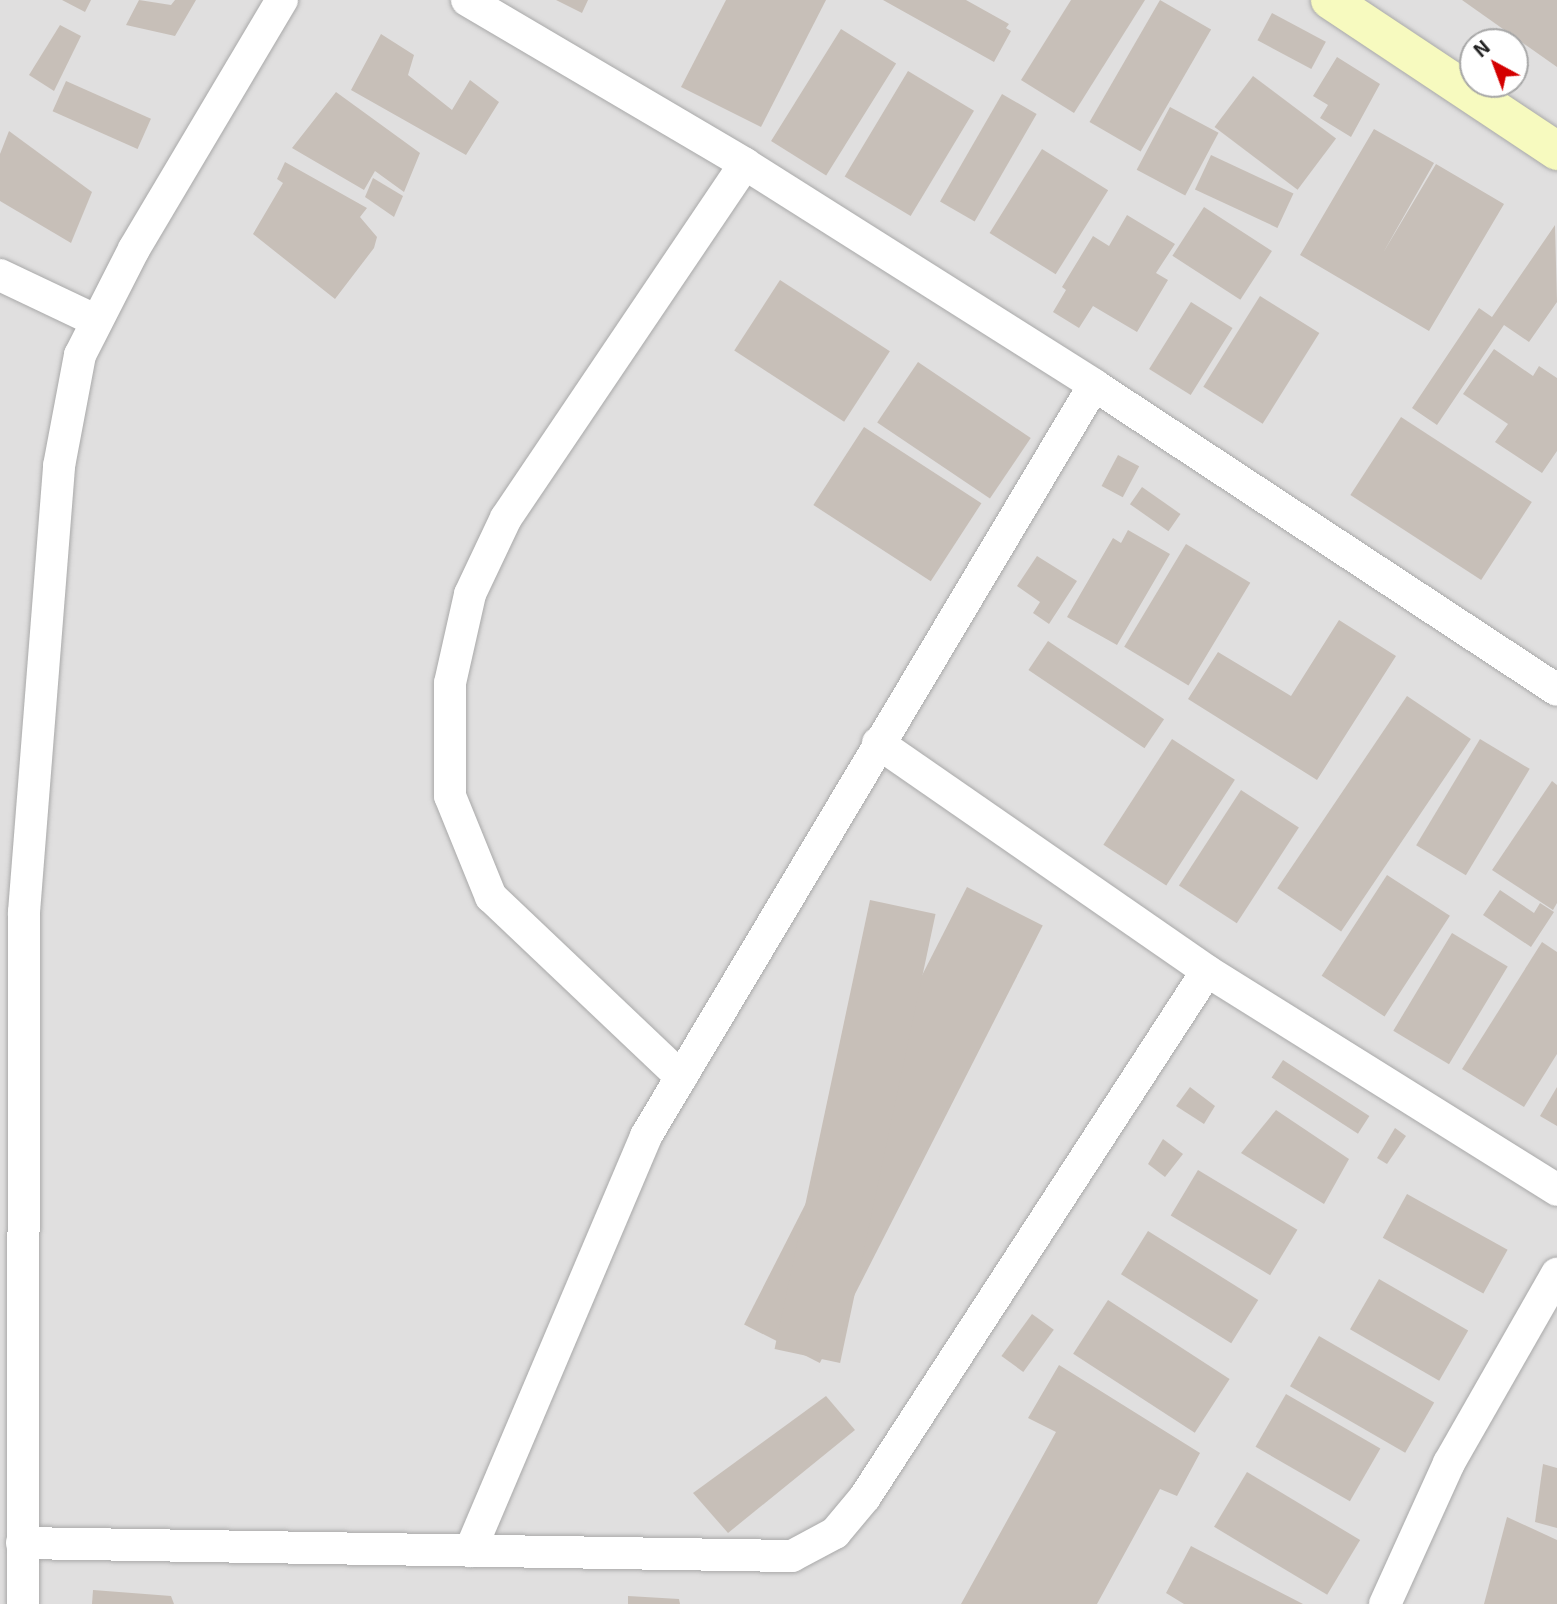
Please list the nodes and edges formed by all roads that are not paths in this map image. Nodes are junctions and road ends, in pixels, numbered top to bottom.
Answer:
1 (282, 0) edge
2 (467, 0) edge
3 (1330, 0) edge
4 (1557, 151) edge
5 (745, 164) junction
6 (0, 275) edge
7 (97, 321) junction
8 (1094, 385) junction
9 (1557, 690) edge
10 (878, 743) junction
11 (12, 912) edge
12 (1207, 971) junction
13 (681, 1077) junction
14 (1557, 1190) edge
15 (1557, 1274) edge
16 (22, 1543) junction
17 (470, 1551) junction
18 (23, 1604) edge
19 (1385, 1604) edge

1 - 7 street
2 - 5 street
3 - 4 main road
5 - 8 street
5 - 13 street
6 - 7 street
7 - 11 street
8 - 9 street
8 - 10 street
10 - 12 street
10 - 13 street
11 - 16 street
12 - 14 street
12 - 17 street
13 - 17 street
15 - 19 street
16 - 17 street
16 - 18 street

